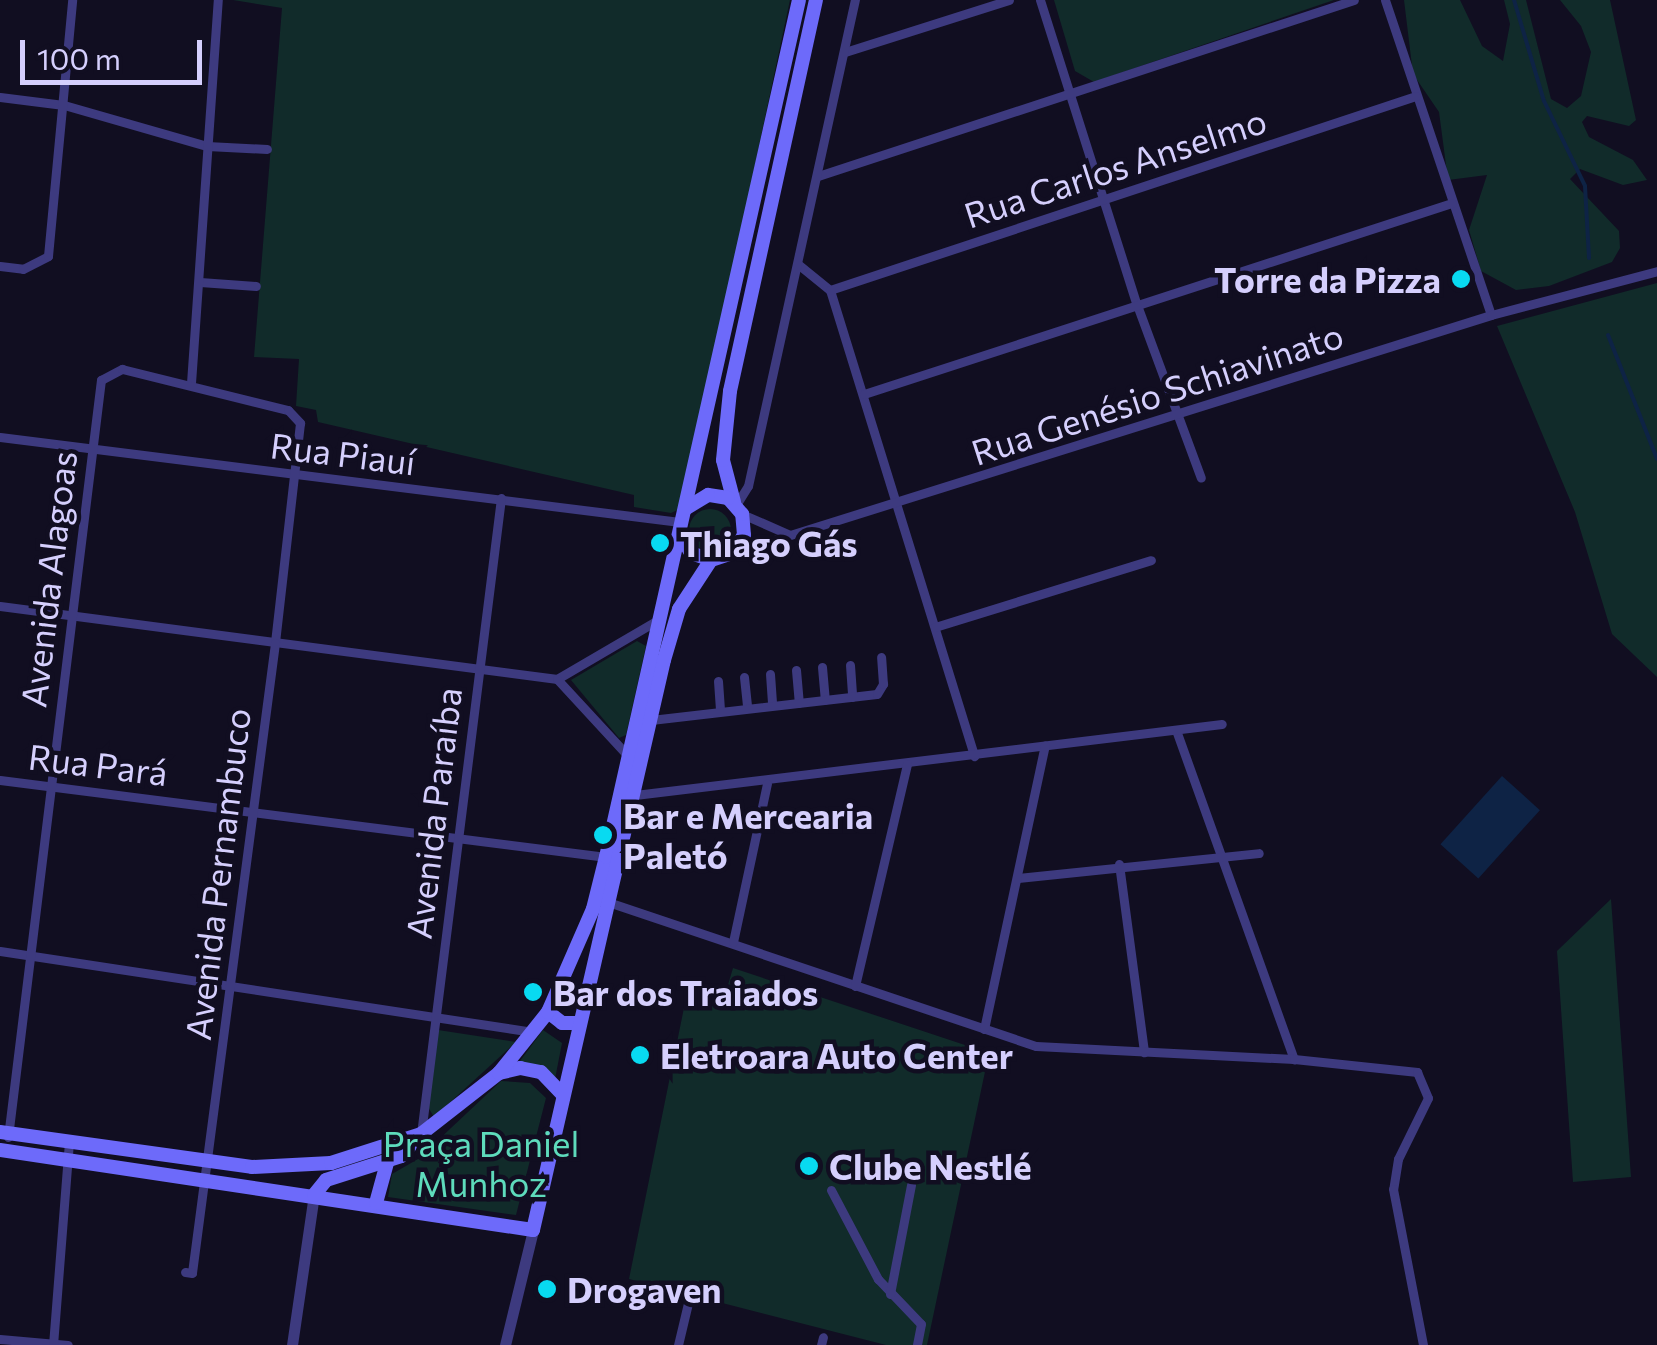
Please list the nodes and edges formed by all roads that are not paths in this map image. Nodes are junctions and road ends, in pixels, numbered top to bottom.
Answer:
1 (72, 0) edge
2 (218, 0) edge
3 (799, 0) edge
4 (816, 0) edge
5 (855, 0) edge
6 (1009, 0) edge
7 (1040, 0) edge
8 (1354, 0) edge
9 (1385, 0) edge
10 (845, 52) junction
11 (1416, 96) junction
12 (1072, 97) junction
13 (0, 98) edge
14 (64, 105) junction
15 (208, 146) junction
16 (267, 149) dead end
17 (818, 176) junction
18 (1104, 200) junction
19 (1452, 203) junction
20 (800, 265) junction
21 (0, 266) edge
22 (1657, 271) edge
23 (200, 282) junction
24 (256, 286) dead end
25 (830, 290) junction
26 (1138, 305) junction
27 (1492, 315) junction
28 (191, 383) junction
29 (864, 394) junction
30 (1176, 415) junction
31 (0, 436) edge
32 (90, 449) junction
33 (294, 475) junction
34 (1202, 478) dead end
35 (501, 498) junction
36 (897, 504) junction
37 (737, 507) junction
38 (681, 522) junction
39 (790, 535) junction
40 (732, 553) junction
41 (712, 560) junction
42 (1151, 560) dead end
43 (0, 606) edge
44 (76, 615) junction
45 (658, 620) junction
46 (935, 627) junction
47 (275, 643) junction
48 (880, 657) dead end
49 (850, 665) dead end
50 (822, 667) dead end
51 (480, 668) junction
52 (796, 670) dead end
53 (770, 674) dead end
54 (744, 676) dead end
55 (557, 679) junction
56 (718, 681) dead end
57 (852, 697) junction
58 (825, 700) junction
59 (799, 703) junction
60 (772, 705) junction
61 (746, 708) junction
62 (720, 710) junction
63 (652, 720) junction
64 (1222, 724) dead end
65 (1176, 730) junction
66 (1045, 746) junction
67 (628, 756) junction
68 (974, 756) junction
69 (907, 764) junction
70 (0, 780) edge
71 (767, 784) junction
72 (50, 786) junction
73 (636, 795) junction
74 (253, 811) junction
75 (458, 838) junction
76 (1259, 853) dead end
77 (1223, 856) junction
78 (606, 857) junction
79 (1119, 864) junction
80 (1018, 878) junction
81 (611, 903) junction
82 (732, 942) junction
83 (0, 951) edge
84 (28, 955) junction
85 (855, 986) junction
86 (230, 989) junction
87 (548, 1012) junction
88 (434, 1018) junction
89 (579, 1024) junction
90 (984, 1030) junction
91 (533, 1032) junction
92 (1144, 1052) junction
93 (1294, 1059) junction
94 (499, 1073) junction
95 (562, 1095) junction
96 (4, 1132) edge
97 (421, 1134) junction
98 (69, 1141) junction
99 (3, 1150) edge
100 (66, 1159) junction
101 (207, 1162) junction
102 (387, 1163) junction
103 (205, 1179) junction
104 (910, 1186) dead end
105 (831, 1190) dead end
106 (314, 1195) junction
107 (376, 1203) junction
108 (532, 1230) junction
109 (185, 1272) dead end
110 (890, 1294) junction
111 (688, 1302) dead end
112 (0, 1339) edge
113 (53, 1344) edge
114 (68, 1345) edge
115 (292, 1345) edge
116 (505, 1345) edge
117 (678, 1345) edge
118 (918, 1345) edge
119 (1423, 1345) edge

1 - 14 street
2 - 15 street
3 - 38 main road
4 - 37 main road
5 - 10 street
6 - 10 street
7 - 12 street
8 - 12 street
9 - 11 street
10 - 17 street
11 - 18 street, Rua Carlos Anselmo
11 - 19 street
12 - 17 street
12 - 18 street
13 - 14 street
14 - 15 street
14 - 21 street
15 - 16 street
15 - 23 street
17 - 20 street
18 - 25 street, Rua Carlos Anselmo
18 - 26 street
19 - 26 street
19 - 27 street
20 - 25 street
20 - 37 street
22 - 27 street, Rua Genésio Schiavinato
23 - 24 street
23 - 28 street
25 - 29 street
26 - 29 street
26 - 30 street
27 - 30 street, Rua Genésio Schiavinato
28 - 32 street, Avenida Alagoas
28 - 33 street
29 - 36 street
30 - 34 street
30 - 36 street, Rua Genésio Schiavinato
31 - 32 street, Rua Piauí
32 - 33 street, Rua Piauí
32 - 44 street, Avenida Alagoas
33 - 35 street, Rua Piauí
33 - 47 street, Avenida Pernambuco
35 - 38 street, Rua Piauí
35 - 51 street, Avenida Paraíba
36 - 39 street, Rua Genésio Schiavinato
36 - 46 street
37 - 38 main road
37 - 39 street
37 - 40 main road
38 - 41 main road
38 - 45 main road
39 - 40 street, Rua Genésio Schiavinato
40 - 41 main road
41 - 63 main road
42 - 46 street
43 - 44 street
44 - 47 street
44 - 72 street, Avenida Alagoas
45 - 55 street
45 - 67 main road
46 - 68 street
47 - 51 street
47 - 74 street, Avenida Pernambuco
48 - 57 street
49 - 57 street
50 - 58 street
51 - 55 street
51 - 75 street, Avenida Paraíba
52 - 59 street
53 - 60 street
54 - 61 street
55 - 67 street
56 - 62 street
57 - 58 street
58 - 59 street
59 - 60 street
60 - 61 street
61 - 62 street
62 - 63 street
63 - 73 main road
64 - 65 street
65 - 66 street
65 - 77 street
66 - 68 street
66 - 80 street
67 - 78 main road
68 - 69 street
69 - 71 street
69 - 85 street
70 - 72 street, Rua Pará
71 - 73 street
71 - 82 street
72 - 74 street, Rua Pará
72 - 84 street, Avenida Alagoas
73 - 81 main road
74 - 75 street, Rua Pará
74 - 86 street, Avenida Pernambuco
75 - 78 street, Rua Pará
75 - 88 street, Avenida Paraíba
76 - 77 street
77 - 79 street
77 - 93 street
78 - 87 main road
79 - 80 street
79 - 92 street
80 - 90 street
81 - 82 street
81 - 89 main road
82 - 85 street
83 - 84 street
84 - 86 street
84 - 96 street, Avenida Alagoas
85 - 90 street
86 - 88 street
86 - 101 street, Avenida Pernambuco
87 - 89 main road
87 - 91 main road
88 - 91 street
88 - 97 street, Avenida Paraíba
89 - 95 main road
90 - 92 street
91 - 94 main road
92 - 93 street
93 - 119 street
94 - 95 main road
94 - 97 main road
95 - 108 main road
96 - 98 main road
96 - 99 street, Avenida Alagoas
97 - 101 main road
97 - 102 main road
98 - 100 street
98 - 101 main road
99 - 100 main road
100 - 103 main road
100 - 113 street
101 - 103 street, Avenida Pernambuco
102 - 106 main road
102 - 107 main road
103 - 106 main road
103 - 109 street, Avenida Pernambuco
104 - 110 street
105 - 110 street
106 - 107 main road
106 - 115 street
107 - 108 main road
108 - 116 street
110 - 118 street
111 - 117 street
112 - 113 street
113 - 114 street

